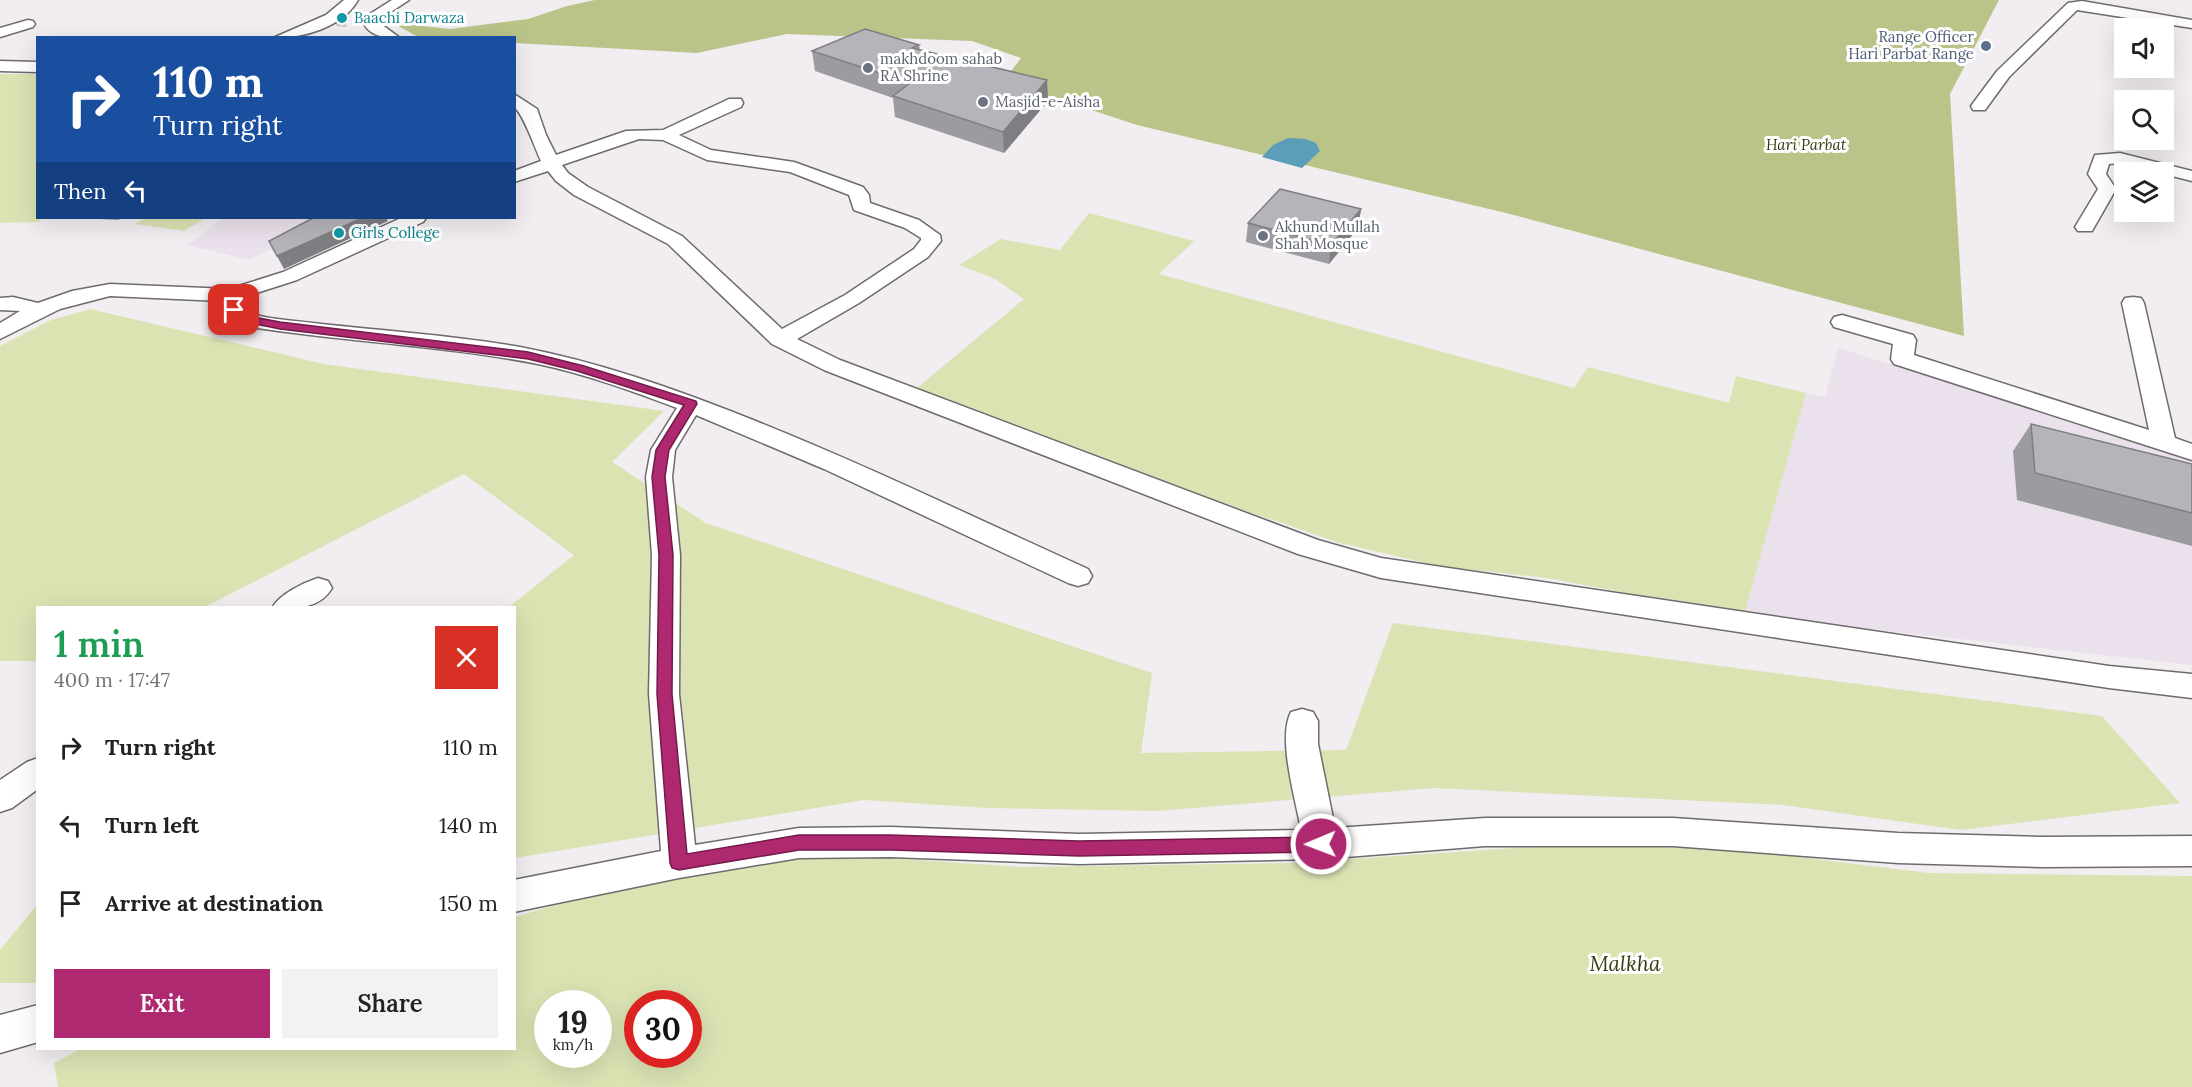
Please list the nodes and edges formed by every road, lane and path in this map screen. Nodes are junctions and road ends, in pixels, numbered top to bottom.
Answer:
1 (350, 0) edge
2 (402, 0) edge
3 (2084, 2) edge
4 (371, 17) junction
5 (338, 18) junction
6 (28, 24) dead end
7 (2192, 24) edge
8 (0, 33) edge
9 (283, 36) edge
10 (285, 36) edge
11 (390, 36) edge
12 (0, 66) edge
13 (36, 67) edge
14 (516, 100) edge
15 (735, 103) dead end
16 (1979, 106) dead end
17 (666, 135) junction
18 (552, 164) junction
19 (516, 176) edge
20 (2192, 176) edge
21 (414, 219) edge
22 (2085, 227) dead end
23 (230, 295) junction
24 (4, 299) edge
25 (2133, 303) dead end
26 (38, 309) junction
27 (1842, 322) dead end
28 (0, 332) edge
29 (780, 339) junction
30 (691, 404) junction
31 (2164, 444) junction
32 (2192, 452) edge
33 (1078, 576) dead end
34 (318, 588) dead end
35 (289, 606) edge
36 (2192, 686) edge
37 (1302, 721) dead end
38 (36, 772) edge
39 (0, 798) edge
40 (1321, 844) junction
41 (2192, 851) edge
42 (679, 863) junction
43 (516, 896) edge
44 (36, 1024) edge
45 (0, 1034) edge

1 - 5 street
1 - 9 street
2 - 4 street
3 - 7 street
3 - 16 street
4 - 5 street
4 - 11 street
5 - 10 street
6 - 8 street
12 - 13 street
14 - 18 street
15 - 17 street
17 - 18 street
17 - 29 street
18 - 19 street
18 - 29 street
20 - 22 street
21 - 23 street
23 - 26 street
23 - 30 street
24 - 26 street
25 - 31 street
26 - 28 street
27 - 31 street
29 - 36 street
30 - 33 street
30 - 42 street
31 - 32 street
34 - 35 street
37 - 40 street
38 - 39 street
40 - 41 street
40 - 42 street
42 - 43 street
44 - 45 street

